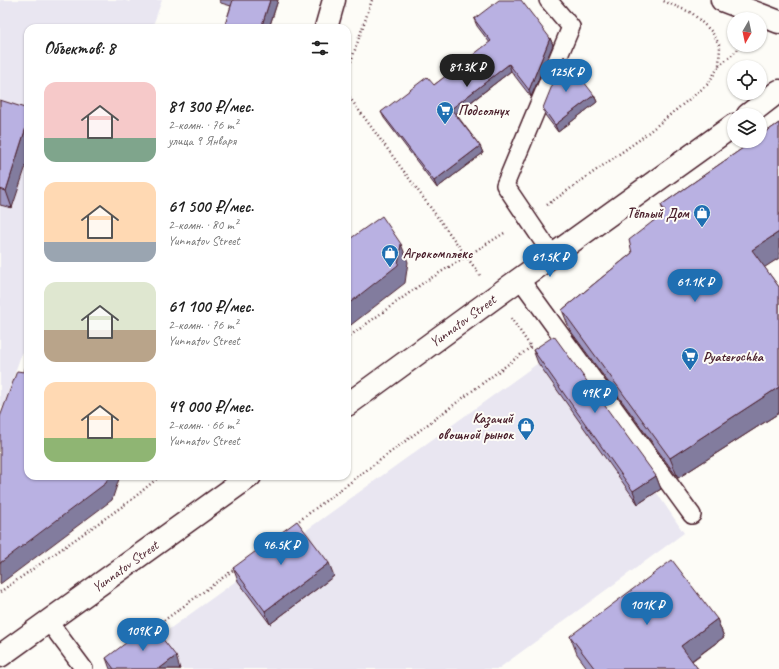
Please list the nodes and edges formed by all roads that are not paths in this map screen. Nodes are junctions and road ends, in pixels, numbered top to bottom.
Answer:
1 (334, 0) edge
2 (548, 0) edge
3 (722, 0) edge
4 (779, 22) edge
5 (327, 24) edge
6 (779, 91) edge
7 (757, 108) edge
8 (727, 130) edge
9 (553, 256) junction
10 (520, 279) junction
11 (351, 402) edge
12 (244, 480) edge
13 (692, 515) dead end
14 (49, 622) junction
15 (0, 656) edge
16 (84, 669) edge

1 - 5 street
2 - 9 lane
3 - 4 street
6 - 7 street
8 - 9 street, Yunnatov Street
9 - 10 street, Yunnatov Street
10 - 11 street, Yunnatov Street
10 - 13 lane
12 - 14 street, Yunnatov Street
14 - 15 street, Yunnatov Street
14 - 16 lane

